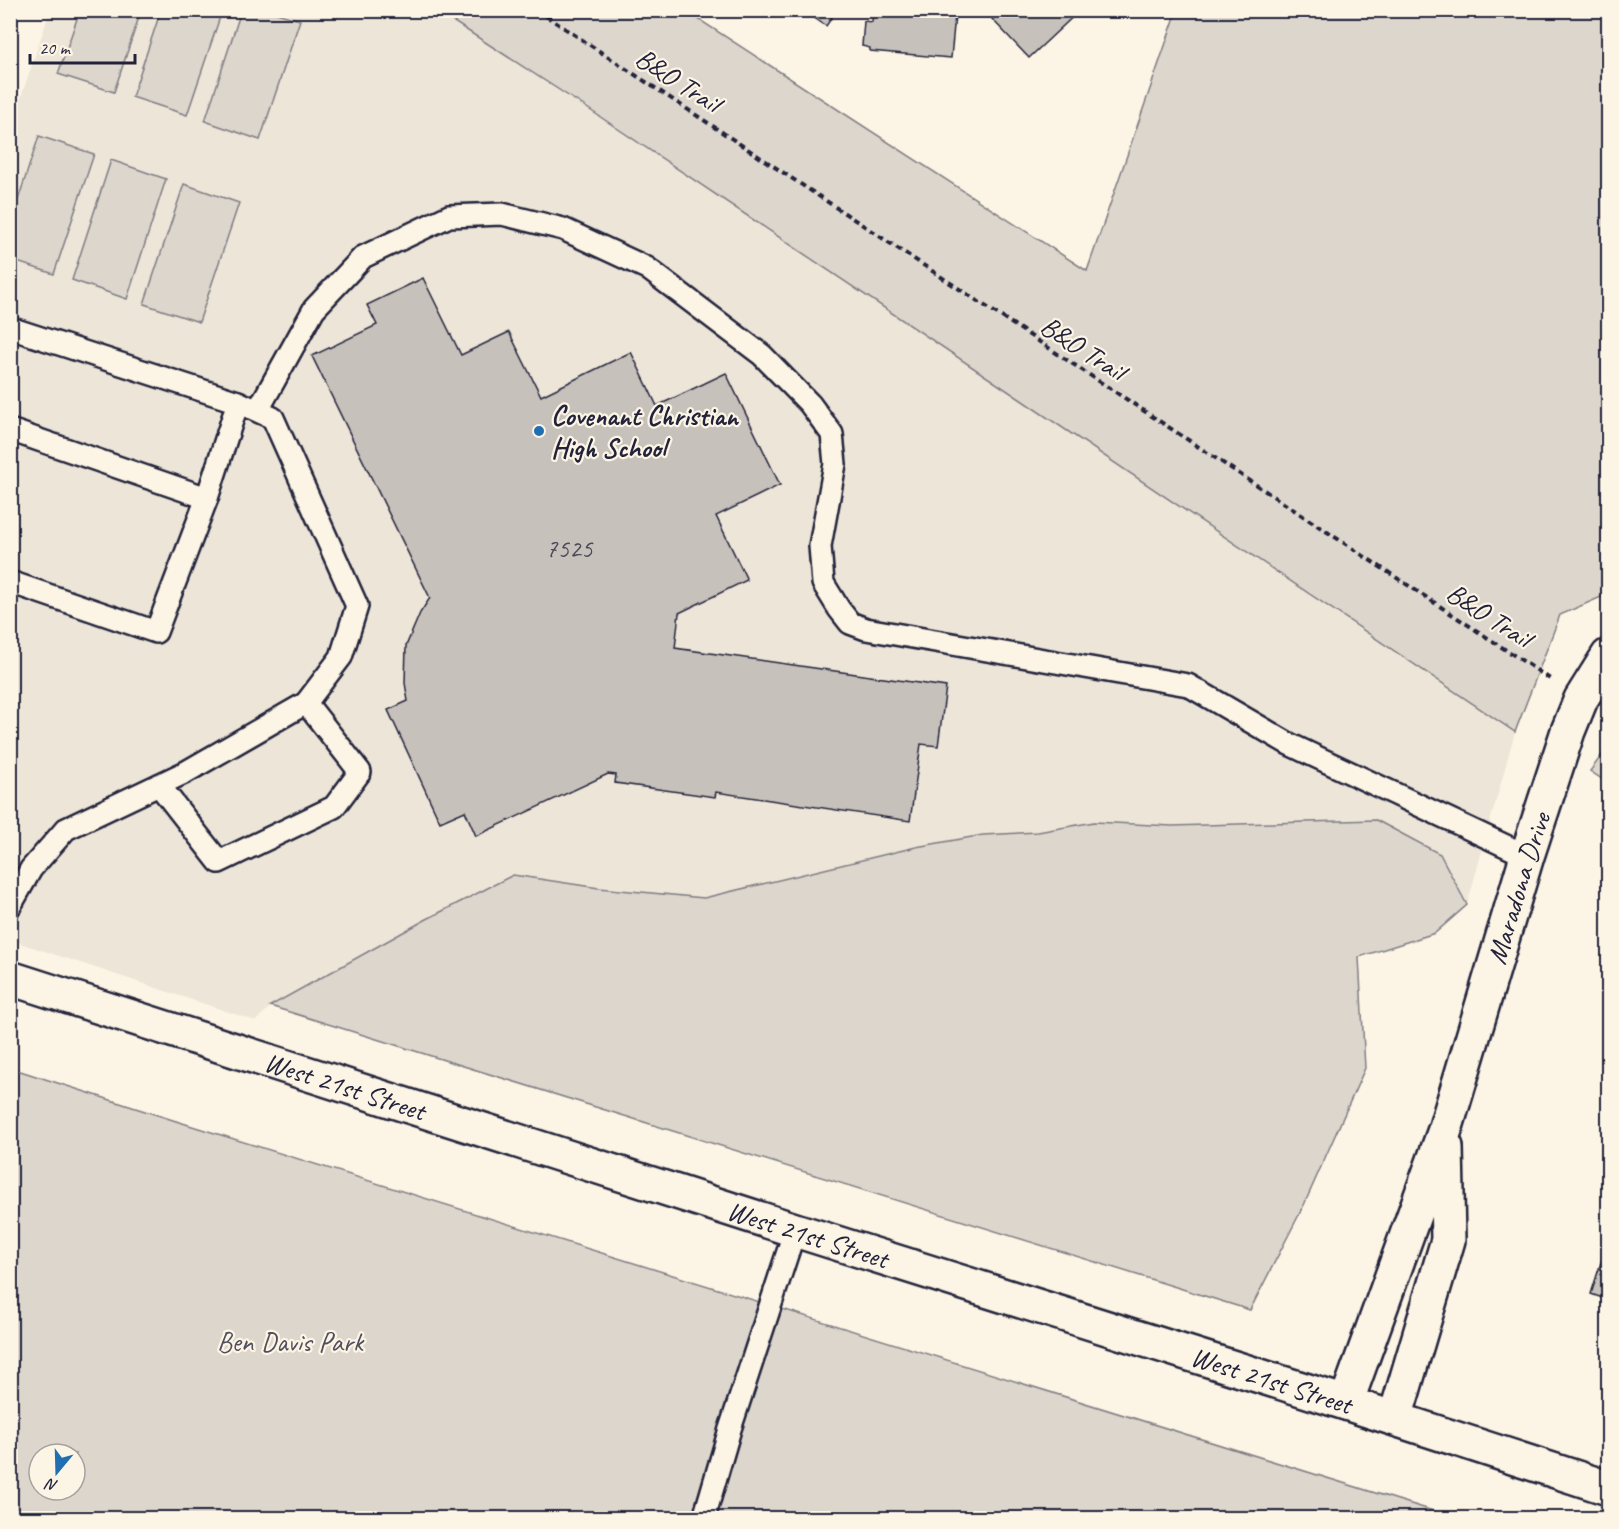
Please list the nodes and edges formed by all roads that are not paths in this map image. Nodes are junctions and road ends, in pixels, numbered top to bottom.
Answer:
1 (10, 328) edge
2 (238, 402) junction
3 (258, 410) junction
4 (10, 430) edge
5 (207, 498) junction
6 (10, 582) edge
7 (1608, 656) edge
8 (306, 703) junction
9 (159, 785) junction
10 (1527, 856) junction
11 (10, 906) edge
12 (10, 978) edge
13 (1446, 1127) junction
14 (795, 1230) junction
15 (1346, 1403) junction
16 (1395, 1418) junction
17 (1608, 1488) edge
18 (704, 1518) edge

1 - 2 lane
2 - 3 lane
2 - 5 lane
3 - 8 lane
3 - 10 lane
4 - 5 lane
5 - 6 lane
7 - 10 street, Maradona Drive
8 - 9 lane
8 - 9 lane
9 - 11 lane
10 - 13 street, Maradona Drive
12 - 14 street, West 21st Street
13 - 15 street, Maradona Drive
13 - 16 street, Maradona Drive
14 - 15 street, West 21st Street
14 - 18 lane
15 - 16 street, West 21st Street
16 - 17 street, West 21st Street

